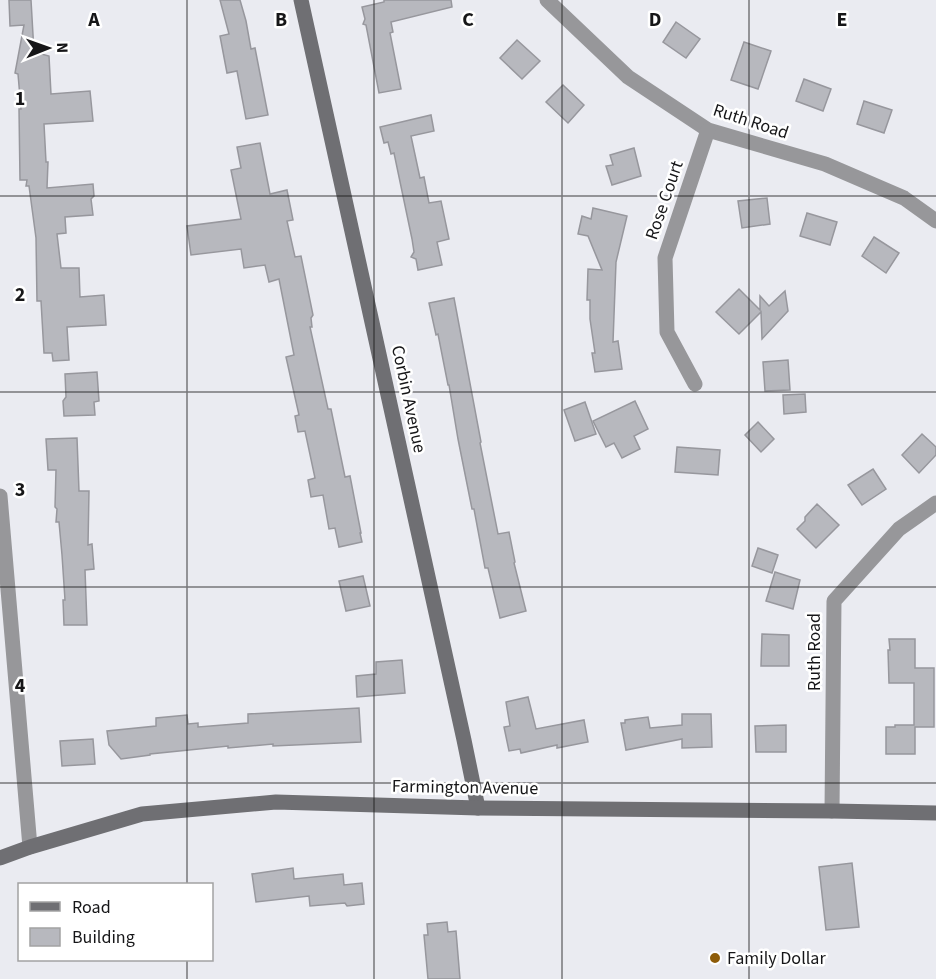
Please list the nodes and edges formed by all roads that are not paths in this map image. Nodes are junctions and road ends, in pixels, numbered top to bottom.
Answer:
1 (301, 0) edge
2 (547, 0) edge
3 (708, 130) junction
4 (936, 221) edge
5 (695, 384) dead end
6 (0, 496) edge
7 (936, 503) edge
8 (478, 808) junction
9 (832, 811) junction
10 (936, 813) edge
11 (30, 847) junction
12 (0, 858) edge

1 - 8 main road, Corbin Avenue
2 - 3 street, Ruth Road
3 - 4 street, Ruth Road
3 - 5 street, Rose Court
6 - 11 street
7 - 9 street, Ruth Road
8 - 9 main road, Farmington Avenue
8 - 11 main road, Farmington Avenue
9 - 10 main road, Farmington Avenue
11 - 12 main road, Farmington Avenue

